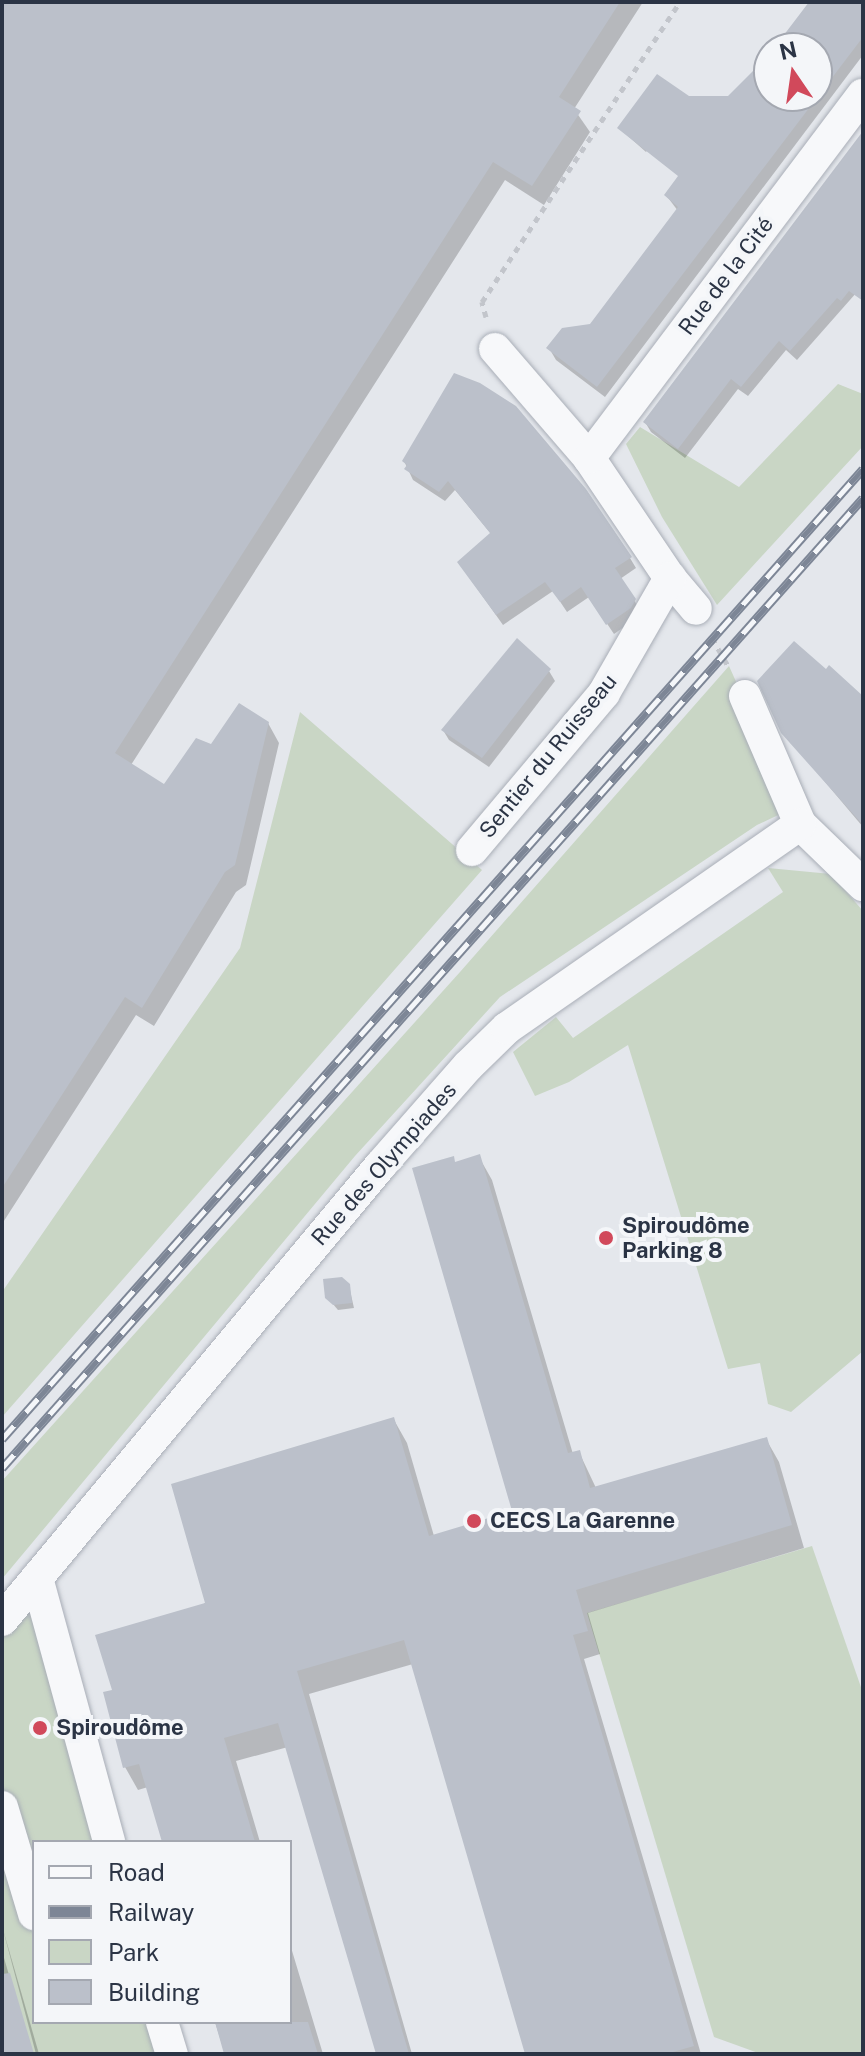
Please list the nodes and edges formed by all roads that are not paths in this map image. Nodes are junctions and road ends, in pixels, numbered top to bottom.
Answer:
1 (863, 95) edge
2 (495, 349) road end
3 (589, 458) junction
4 (670, 578) junction
5 (696, 609) road end
6 (745, 696) road end
7 (800, 824) junction
8 (472, 850) dead end
9 (863, 885) edge
10 (37, 1578) junction
11 (2, 1620) edge
12 (2, 1807) edge
13 (108, 1840) edge
14 (32, 1907) edge
15 (163, 2024) edge
16 (172, 2054) edge

1 - 3 street, Rue de la Cité
2 - 3 street
3 - 4 street
4 - 5 street
4 - 8 street, Sentier du Ruisseau
6 - 7 street
7 - 9 street
7 - 10 street, Rue des Olympiades
10 - 11 street, Rue des Olympiades
10 - 13 street
12 - 14 street
15 - 16 street

